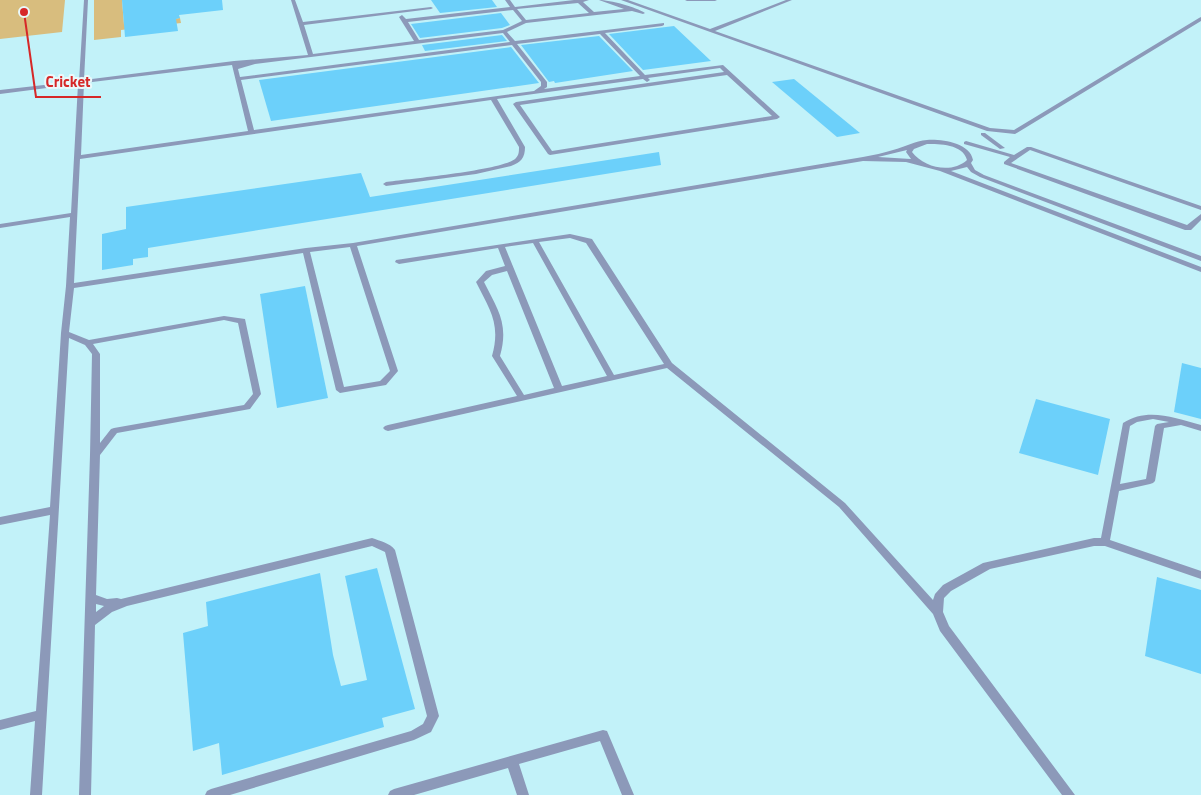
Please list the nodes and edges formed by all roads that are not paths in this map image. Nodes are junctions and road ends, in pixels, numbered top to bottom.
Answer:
1 (86, 0) edge
2 (293, 0) edge
3 (425, 0) edge
4 (507, 0) edge
5 (587, 0) edge
6 (601, 0) edge
7 (623, 0) edge
8 (687, 0) edge
9 (714, 0) edge
10 (790, 0) edge
11 (579, 1) edge
12 (431, 8) junction
13 (514, 8) junction
14 (632, 9) junction
15 (400, 12) junction
16 (593, 14) junction
17 (438, 17) junction
18 (1201, 19) edge
19 (404, 21) junction
20 (525, 22) junction
21 (301, 24) junction
22 (504, 31) junction
23 (710, 31) junction
24 (601, 32) junction
25 (417, 42) junction
26 (514, 43) junction
27 (311, 56) junction
28 (254, 62) joint
29 (235, 66) junction
30 (728, 73) junction
31 (644, 77) junction
32 (238, 79) junction
33 (83, 82) junction
34 (651, 84) junction
35 (0, 92) edge
36 (533, 93) junction
37 (493, 98) junction
38 (540, 100) junction
39 (251, 132) junction
40 (986, 132) junction
41 (966, 143) junction
42 (917, 144) junction
43 (959, 147) junction
44 (78, 156) junction
45 (1017, 156) junction
46 (863, 159) junction
47 (968, 164) junction
48 (927, 166) junction
49 (386, 184) dead end
50 (1201, 208) edge
51 (73, 215) junction
52 (1201, 216) edge
53 (0, 226) edge
54 (535, 240) junction
55 (353, 245) junction
56 (501, 246) junction
57 (306, 250) junction
58 (1201, 259) edge
59 (399, 262) dead end
60 (508, 268) junction
61 (1201, 270) edge
62 (70, 286) junction
63 (65, 333) junction
64 (88, 343) junction
65 (669, 366) junction
66 (612, 378) junction
67 (559, 390) junction
68 (522, 398) junction
69 (1182, 423) junction
70 (388, 428) dead end
71 (1201, 428) edge
72 (95, 455) junction
73 (1115, 488) junction
74 (55, 510) junction
75 (0, 521) edge
76 (1105, 542) junction
77 (1201, 575) edge
78 (91, 598) junction
79 (125, 602) junction
80 (938, 612) junction
81 (90, 623) junction
82 (42, 714) junction
83 (0, 725) edge
84 (512, 761) junction
85 (36, 795) edge
86 (85, 795) edge
87 (211, 795) edge
88 (394, 795) edge
89 (523, 795) edge
90 (628, 795) edge
91 (1069, 795) edge

1 - 33 lane
2 - 21 lane
3 - 12 lane
4 - 13 lane
5 - 11 lane
6 - 14 lane
7 - 23 lane
8 - 9 lane
10 - 23 lane
11 - 13 lane
11 - 16 lane
12 - 15 lane
12 - 17 lane
13 - 17 lane
13 - 20 lane
14 - 16 lane
14 - 24 lane
15 - 19 lane
15 - 21 lane
16 - 20 lane
17 - 19 lane
18 - 40 lane
19 - 25 lane
20 - 22 lane
21 - 27 lane
22 - 25 lane
22 - 26 lane
23 - 40 lane
24 - 26 lane
24 - 31 lane
25 - 27 lane
26 - 32 lane
26 - 36 lane
27 - 28 lane
28 - 29 lane
29 - 32 lane
29 - 33 lane
30 - 31 lane
30 - 34 lane
30 - 38 lane
31 - 34 lane
31 - 36 lane
32 - 39 lane
33 - 35 lane
33 - 44 lane
34 - 38 lane
36 - 37 lane
36 - 38 lane
37 - 39 lane
37 - 49 lane
39 - 44 lane
40 - 41 lane
40 - 45 lane
41 - 43 lane
41 - 45 lane
42 - 43 lane
42 - 46 lane
42 - 48 lane
43 - 47 lane
44 - 51 lane
45 - 50 lane
45 - 52 lane
46 - 48 lane
46 - 55 lane
47 - 48 lane
47 - 58 lane
48 - 61 lane
51 - 53 lane
51 - 62 lane
54 - 56 lane
54 - 65 lane
54 - 66 lane
55 - 57 lane
55 - 57 lane
56 - 59 lane
56 - 60 lane
57 - 62 lane
60 - 67 lane
60 - 68 lane
62 - 63 lane
63 - 64 lane
63 - 74 lane
64 - 72 lane
64 - 72 lane
65 - 66 lane
65 - 80 lane
66 - 67 lane
67 - 68 lane
68 - 70 lane
69 - 71 lane
69 - 73 lane
69 - 73 lane
72 - 78 lane
73 - 76 lane
74 - 75 lane
74 - 82 lane
76 - 77 lane
76 - 80 lane
78 - 79 lane
78 - 81 lane
79 - 81 lane
79 - 87 lane
80 - 91 lane
81 - 86 lane
82 - 83 lane
82 - 85 lane
84 - 88 lane
84 - 89 lane
84 - 90 lane

